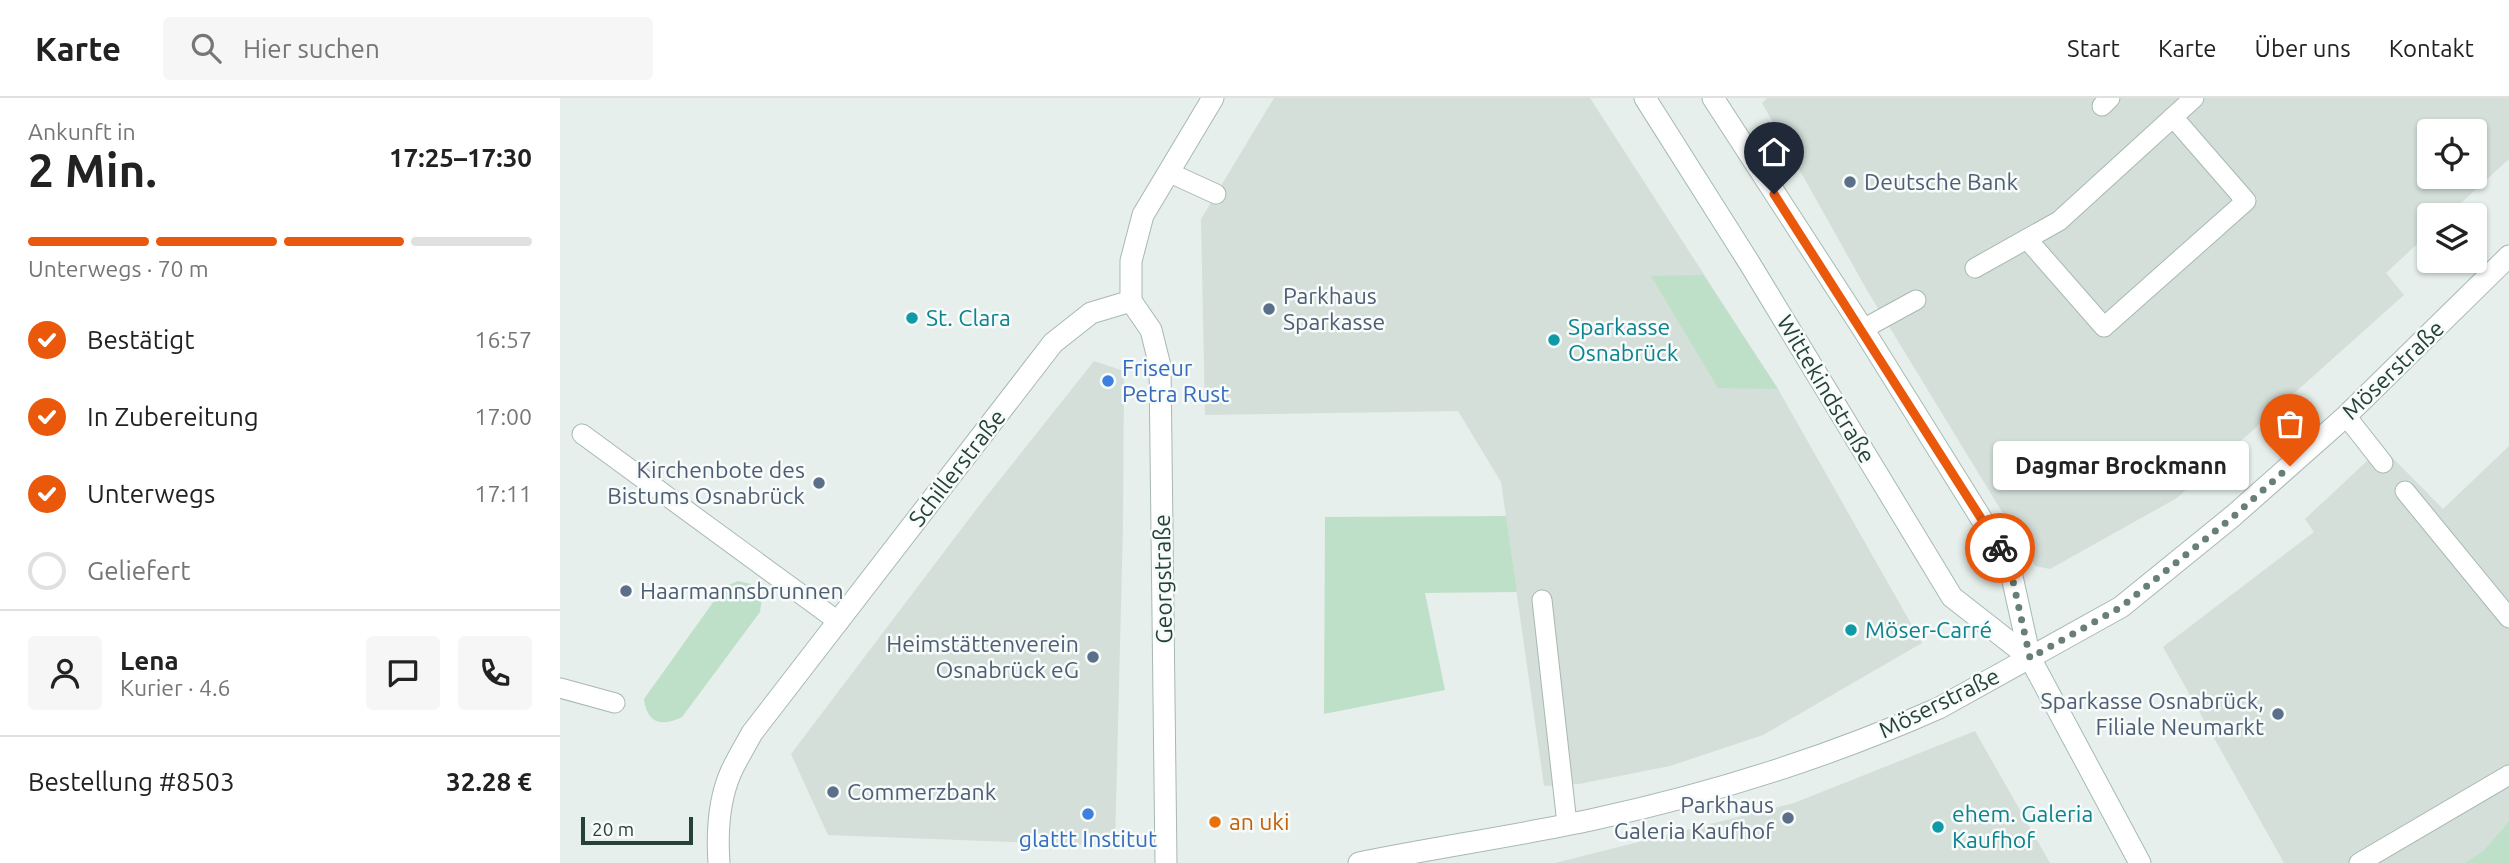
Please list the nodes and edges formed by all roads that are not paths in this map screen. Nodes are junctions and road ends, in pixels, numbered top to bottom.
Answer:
1 (1213, 98) edge
2 (1645, 98) edge
3 (2194, 98) edge
4 (1716, 100) edge
5 (2173, 117) junction
6 (1168, 172) junction
7 (1216, 194) dead end
8 (2027, 239) junction
9 (2509, 256) edge
10 (1975, 268) dead end
11 (1916, 300) dead end
12 (1131, 301) junction
13 (1863, 329) junction
14 (2346, 416) junction
15 (582, 434) dead end
16 (2383, 463) dead end
17 (2405, 491) dead end
18 (1542, 600) dead end
19 (2509, 618) edge
20 (839, 622) junction
21 (2030, 658) junction
22 (560, 688) edge
23 (615, 703) dead end
24 (2509, 775) edge
25 (1567, 824) junction
26 (719, 863) edge
27 (1166, 863) edge
28 (1359, 863) edge
29 (2140, 863) edge
30 (2359, 863) edge

1 - 6 street
2 - 21 street, Wittekindstraße
3 - 5 lane
4 - 13 street, Wittekindstraße
5 - 8 lane
5 - 8 lane
6 - 7 lane
6 - 12 street
8 - 10 lane
9 - 14 street, Möserstraße
11 - 13 lane
12 - 20 street, Schillerstraße
12 - 27 street, Georgstraße
13 - 21 street, Wittekindstraße
14 - 16 lane
14 - 21 street, Möserstraße
15 - 20 lane
17 - 19 lane
18 - 25 lane
20 - 26 street, Schillerstraße
21 - 25 street, Möserstraße
21 - 29 street, Wittekindstraße
22 - 23 lane
24 - 30 lane
25 - 28 street, Möserstraße

